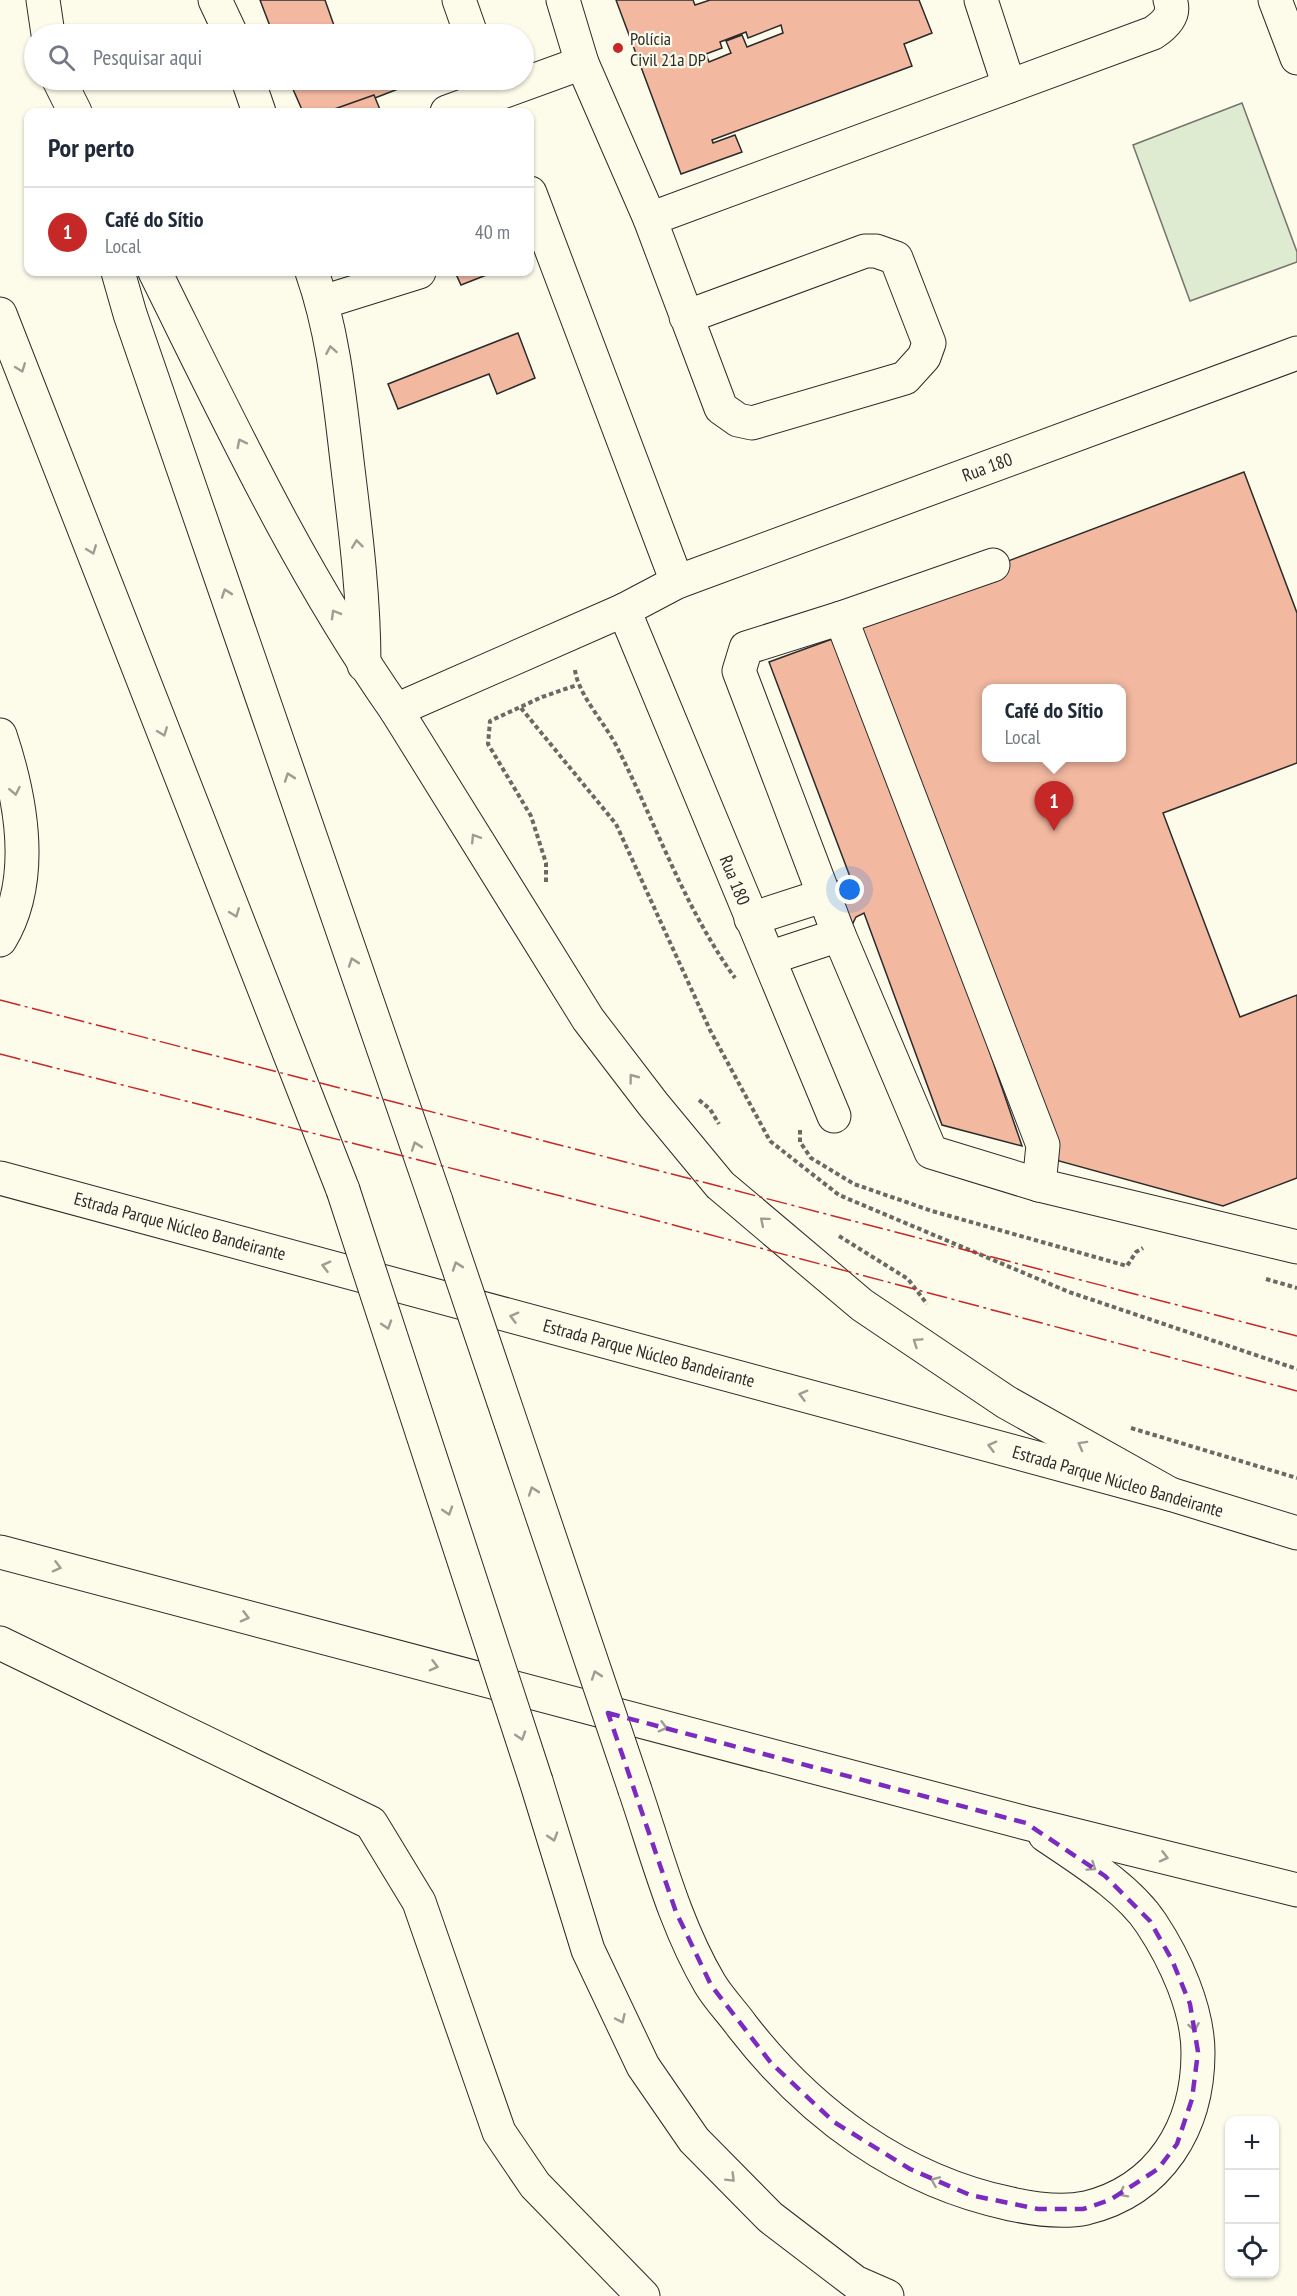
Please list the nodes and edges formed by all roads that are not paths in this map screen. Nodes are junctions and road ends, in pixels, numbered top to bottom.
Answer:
1 (43, 0) edge
2 (215, 0) edge
3 (459, 0) edge
4 (563, 0) edge
5 (981, 0) edge
6 (1170, 0) edge
7 (1275, 0) edge
8 (47, 24) edge
9 (226, 24) edge
10 (467, 24) edge
11 (1297, 58) edge
12 (582, 63) junction
13 (534, 81) edge
14 (1008, 86) junction
15 (61, 90) edge
16 (63, 90) edge
17 (251, 90) edge
18 (508, 90) edge
19 (492, 96) edge
20 (68, 108) edge
21 (73, 108) edge
22 (258, 108) edge
23 (458, 108) edge
24 (534, 216) edge
25 (650, 219) junction
26 (537, 234) edge
27 (119, 276) edge
28 (157, 276) edge
29 (313, 276) edge
30 (405, 276) edge
31 (323, 302) junction
32 (0, 314) edge
33 (686, 317) junction
34 (1297, 352) edge
35 (993, 565) dead end
36 (677, 582) junction
37 (624, 610) junction
38 (841, 618) junction
39 (364, 665) junction
40 (396, 710) junction
41 (0, 735) edge
42 (825, 895) junction
43 (751, 919) junction
44 (839, 935) junction
45 (0, 940) edge
46 (773, 968) junction
47 (834, 1116) dead end
48 (0, 1178) edge
49 (1040, 1185) junction
50 (1297, 1247) edge
51 (1170, 1494) junction
52 (1297, 1533) edge
53 (0, 1552) edge
54 (0, 1642) edge
55 (1026, 1823) junction
56 (1297, 1890) edge
57 (643, 2296) edge
58 (887, 2296) edge

1 - 8 main road
2 - 9 main road
3 - 10 main road
4 - 12 main road
5 - 14 main road
6 - 14 main road
7 - 11 main road
12 - 13 main road
12 - 25 main road
14 - 25 main road
15 - 20 main road
16 - 21 main road
17 - 22 main road
18 - 19 main road
19 - 23 main road
24 - 26 main road
25 - 33 main road
26 - 36 main road
55 -> 27 main road, bridge
39 -> 28 main road
29 - 31 main road
30 - 31 main road
39 -> 31 main road
32 -> 58 main road, bridge
33 - 33 main road
34 - 36 main road, Rua 180
35 - 38 main road
36 - 37 main road, Rua 180
37 - 40 main road, Rua 180
37 - 43 main road, Rua 180
38 - 42 main road
38 - 49 main road
39 - 40 main road
51 -> 40 main road
41 -> 45 main road
42 - 43 main road
42 - 44 main road
43 - 46 main road, Rua 180
44 - 46 main road
44 - 49 main road
46 - 47 main road, Rua 180
51 -> 48 main road, Estrada Parque Núcleo Bandeirante
49 - 50 main road
51 - 52 main road, Estrada Parque Núcleo Bandeirante
53 -> 55 main road
54 - 57 main road
55 -> 56 main road

